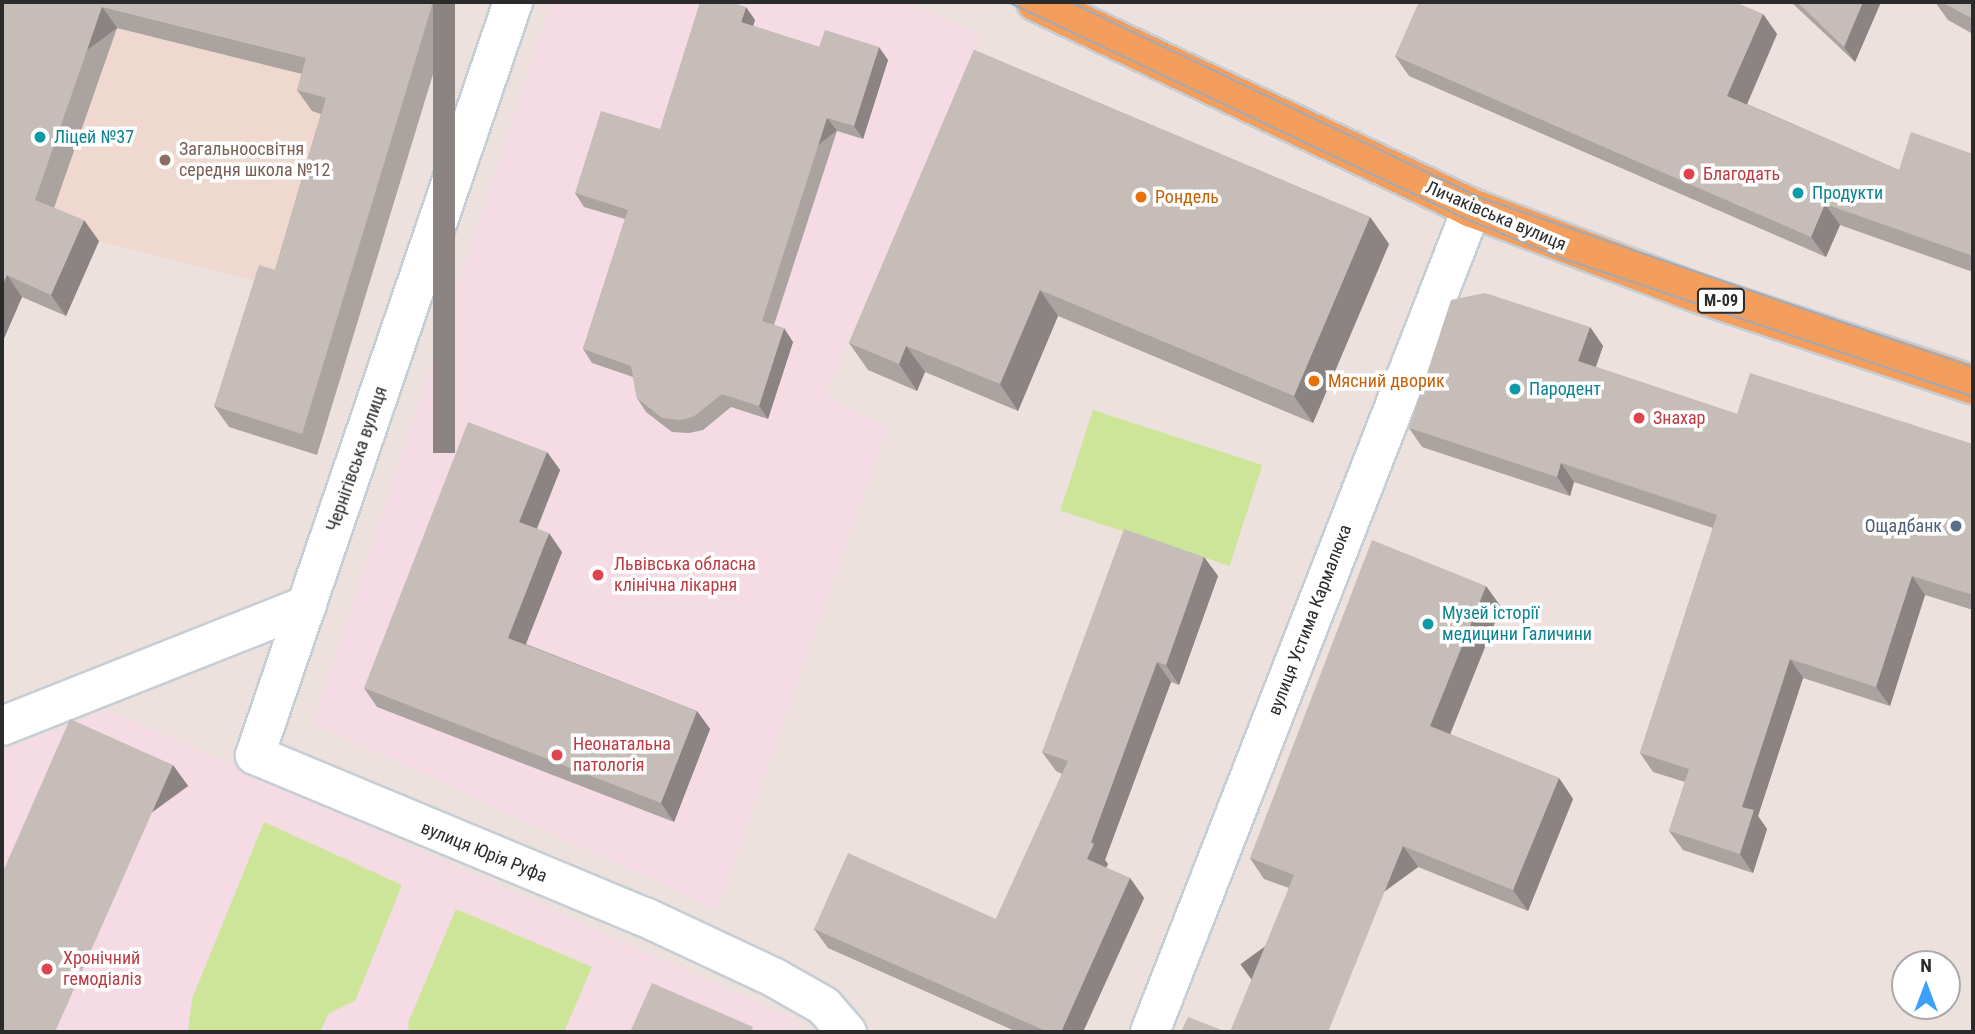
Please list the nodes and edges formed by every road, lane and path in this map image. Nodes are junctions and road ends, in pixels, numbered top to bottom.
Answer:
1 (513, 2) edge
2 (1036, 2) edge
3 (1472, 208) junction
4 (1973, 385) edge
5 (307, 605) junction
6 (2, 726) edge
7 (847, 1032) edge
8 (1150, 1032) edge

1 - 5 street, Чернігівська вулиця
2 - 3 main road, Личаківська вулиця / М-09
3 - 4 main road, Личаківська вулиця / М-09
3 - 8 street, вулиця Устима Кармалюка
5 - 6 street
5 - 7 street, вулиця Юрія Руфа

